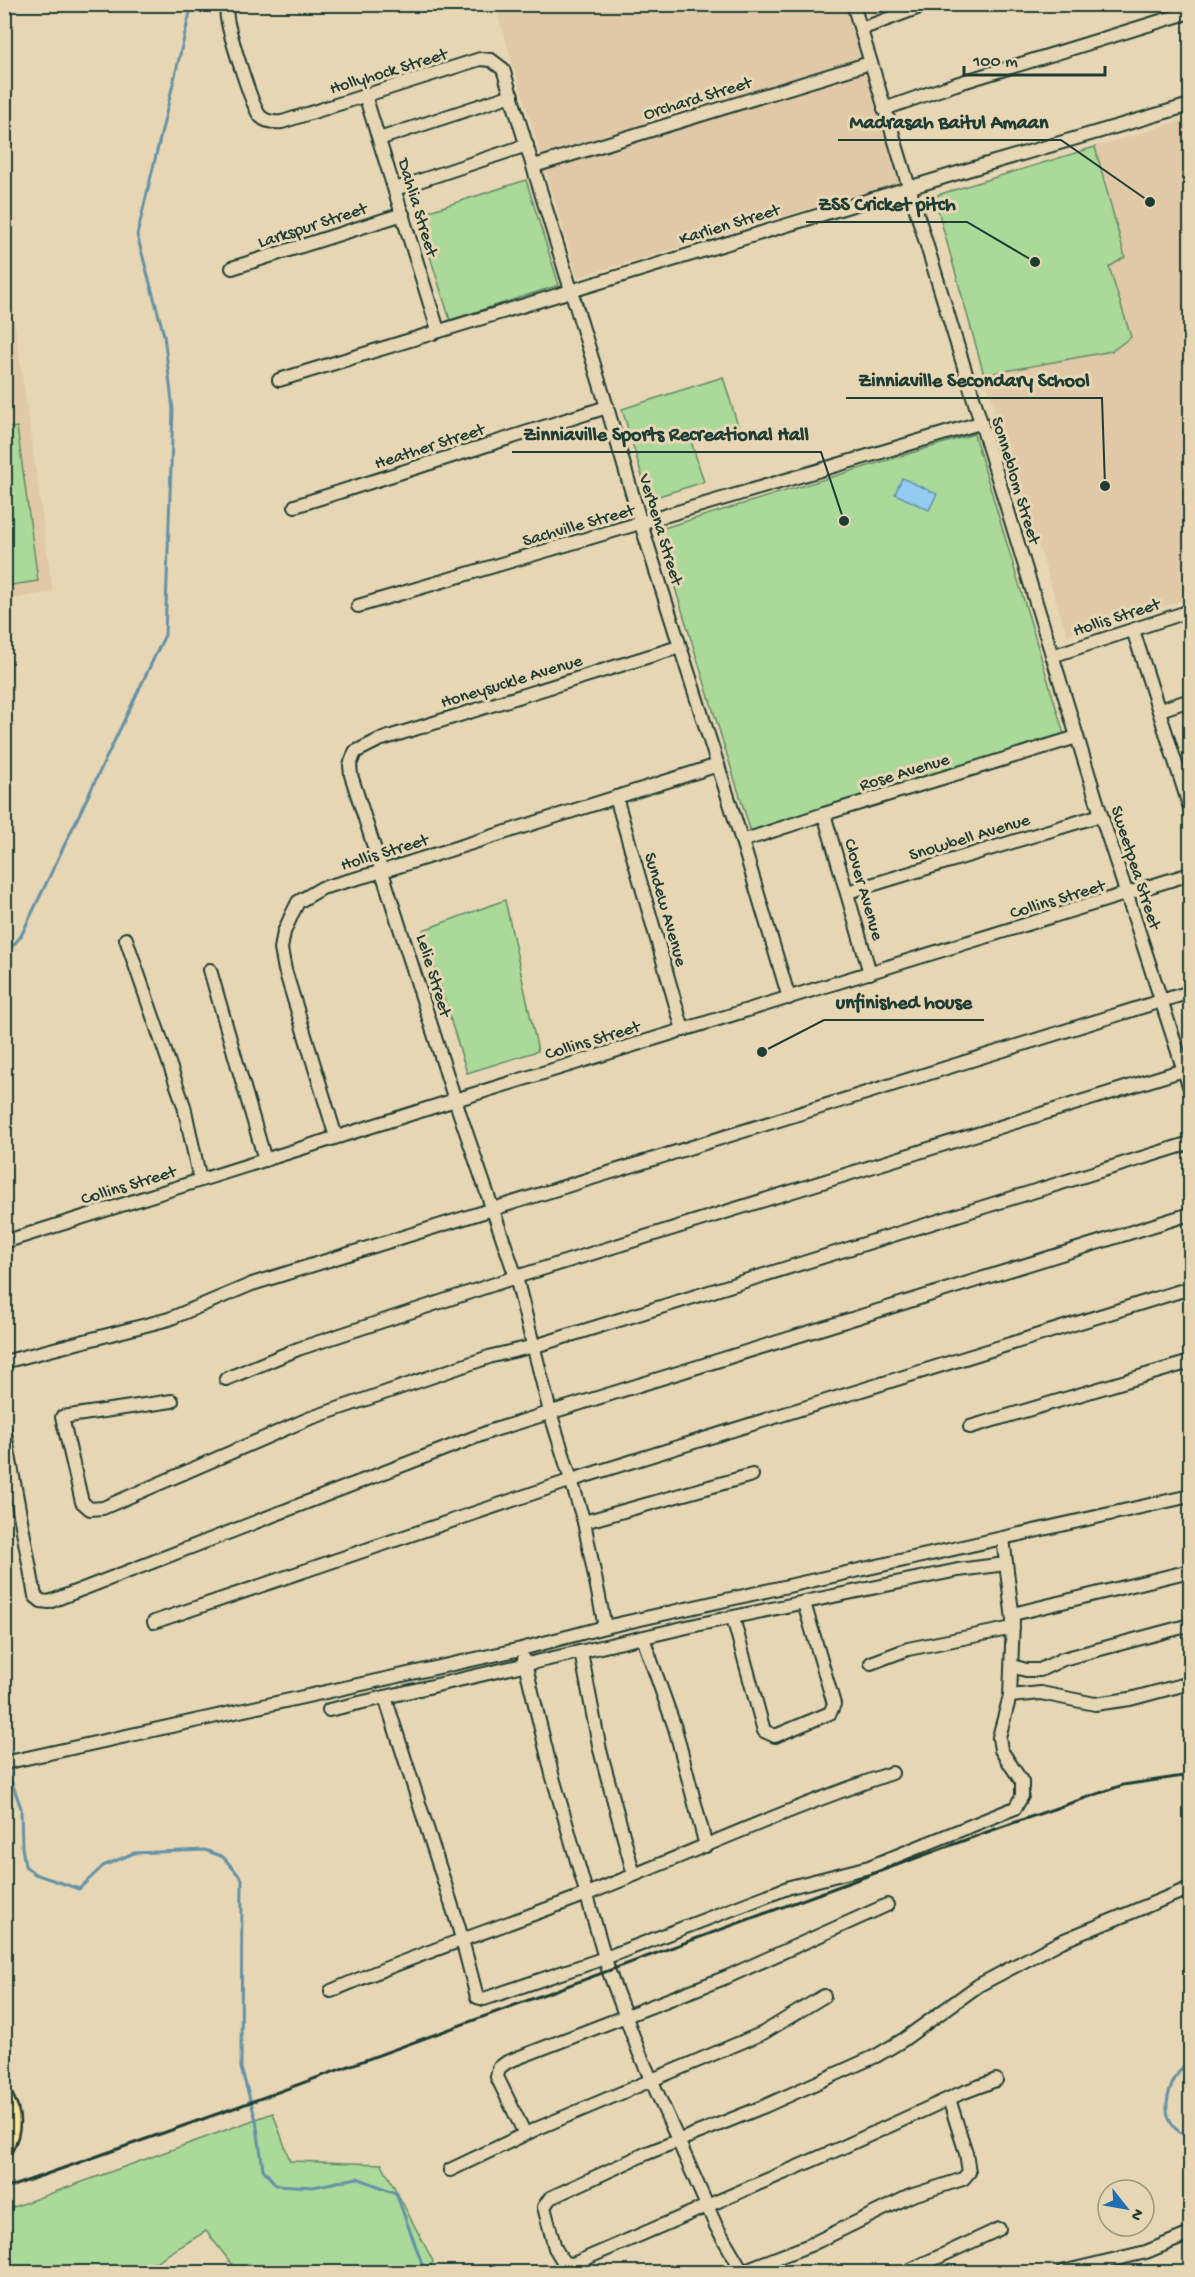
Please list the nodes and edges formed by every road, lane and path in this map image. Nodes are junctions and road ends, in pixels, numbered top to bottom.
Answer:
1 (229, 4) edge
2 (853, 4) edge
3 (928, 4) edge
4 (1191, 12) edge
5 (861, 29) junction
6 (870, 63) junction
7 (503, 69) joint
8 (365, 95) junction
9 (512, 95) junction
10 (1191, 105) edge
11 (884, 109) junction
12 (379, 139) junction
13 (527, 145) junction
14 (534, 166) junction
15 (908, 188) junction
16 (395, 189) junction
17 (403, 214) junction
18 (232, 268) dead end
19 (571, 290) junction
20 (438, 330) junction
21 (279, 380) dead end
22 (607, 407) junction
23 (980, 423) junction
24 (295, 506) dead end
25 (641, 524) junction
26 (358, 606) dead end
27 (1191, 611) edge
28 (1133, 630) junction
29 (680, 647) junction
30 (1052, 656) junction
31 (1191, 700) edge
32 (1160, 710) junction
33 (1077, 737) junction
34 (355, 752) joint
35 (718, 765) junction
36 (1187, 785) edge
37 (615, 797) junction
38 (1191, 808) edge
39 (824, 814) junction
40 (1101, 815) junction
41 (742, 842) junction
42 (383, 871) junction
43 (1191, 874) edge
44 (848, 892) junction
45 (1126, 895) junction
46 (126, 939) dead end
47 (210, 970) dead end
48 (870, 974) junction
49 (1191, 992) edge
50 (789, 998) junction
51 (1161, 1001) junction
52 (683, 1030) junction
53 (1188, 1069) edge
54 (1191, 1089) edge
55 (455, 1100) junction
56 (336, 1137) junction
57 (1191, 1143) edge
58 (265, 1160) junction
59 (200, 1180) junction
60 (493, 1208) junction
61 (1191, 1214) edge
62 (4, 1242) edge
63 (516, 1277) junction
64 (1191, 1288) edge
65 (535, 1346) junction
66 (4, 1362) edge
67 (1191, 1362) edge
68 (226, 1379) dead end
69 (172, 1401) dead end
70 (550, 1412) junction
71 (970, 1427) dead end
72 (4, 1428) edge
73 (752, 1475) dead end
74 (572, 1480) junction
75 (1191, 1496) edge
76 (584, 1522) junction
77 (1003, 1538) junction
78 (1006, 1564) junction
79 (1191, 1571) edge
80 (804, 1603) junction
81 (1012, 1614) junction
82 (733, 1618) junction
83 (154, 1622) dead end
84 (1191, 1625) edge
85 (606, 1627) junction
86 (1013, 1628) junction
87 (643, 1638) junction
88 (521, 1649) junction
89 (581, 1652) junction
90 (872, 1663) dead end
91 (525, 1665) junction
92 (1012, 1666) junction
93 (1191, 1683) edge
94 (1010, 1696) junction
95 (385, 1697) junction
96 (329, 1710) dead end
97 (8, 1762) edge
98 (892, 1773) dead end
99 (706, 1846) junction
100 (634, 1875) junction
101 (1191, 1888) edge
102 (587, 1894) junction
103 (887, 1905) dead end
104 (462, 1940) junction
105 (605, 1958) junction
106 (331, 1991) dead end
107 (824, 1996) dead end
108 (625, 2015) junction
109 (651, 2080) junction
110 (996, 2080) dead end
111 (4, 2098) edge
112 (949, 2099) junction
113 (525, 2134) junction
114 (679, 2141) junction
115 (4, 2147) edge
116 (450, 2170) dead end
117 (708, 2206) junction
118 (999, 2229) dead end
119 (1191, 2234) edge
120 (742, 2272) edge
121 (906, 2272) edge
122 (1062, 2272) edge

1 - 8 street, Hollyhock Street
2 - 5 street, Sonneblom Street
3 - 5 street
4 - 11 street
5 - 6 street, Sonneblom Street
6 - 11 street, Sonneblom Street
6 - 14 street, Orchard Street
7 - 8 street, Hollyhock Street
7 - 9 street, Verbena Street
8 - 12 street, Dahlia Street
9 - 12 street
9 - 13 street, Verbena Street
10 - 15 street, Karlien Street
11 - 15 street, Sonneblom Street
12 - 16 street, Dahlia Street
13 - 14 street, Verbena Street
13 - 16 street
14 - 19 street, Verbena Street
15 - 19 street, Karlien Street
15 - 23 street, Sonneblom Street
16 - 17 street, Dahlia Street
17 - 18 street, Larkspur Street
17 - 20 street, Dahlia Street
19 - 20 street, Karlien Street
19 - 22 street, Verbena Street
20 - 21 street, Karlien Street
22 - 24 street, Heather Street
22 - 25 street, Verbena Street
23 - 25 street, Sachville Street
23 - 30 street, Sonneblom Street
25 - 26 street, Sachville Street
25 - 29 street, Verbena Street
27 - 28 street, Hollis Street
28 - 30 street, Hollis Street
28 - 32 street
29 - 34 street, Honeysuckle Avenue
29 - 35 street, Verbena Street
30 - 33 street, Sweetpea Street
31 - 32 street
32 - 36 street
33 - 39 street, Rose Avenue
33 - 40 street, Sweetpea Street
34 - 42 street, Lelie Street
35 - 37 street, Hollis Street
35 - 41 street, Verbena Street
36 - 38 street
37 - 42 street, Hollis Street
37 - 52 street, Sundew Avenue
39 - 41 street, Rose Avenue
39 - 44 street, Clover Avenue
40 - 44 street, Snowbell Avenue
40 - 45 street, Sweetpea Street
41 - 50 street, Verbena Street
42 - 55 street, Lelie Street
42 - 56 street, Hollis Street
43 - 45 street, Collins Street
44 - 48 street, Clover Avenue
45 - 48 street, Collins Street
45 - 51 street, Sweetpea Street
46 - 59 street
47 - 58 street
48 - 50 street, Collins Street
49 - 51 street
50 - 52 street, Collins Street
51 - 53 street, Sweetpea Street
51 - 60 street
52 - 55 street, Collins Street
53 - 54 street, Sweetpea Street
53 - 63 street
55 - 56 street, Collins Street
55 - 60 street, Lelie Street
56 - 58 street, Collins Street
57 - 65 street
58 - 59 street, Collins Street
59 - 62 street, Collins Street
60 - 63 street, Lelie Street
60 - 66 street
61 - 70 street
63 - 65 street, Lelie Street
63 - 68 street
64 - 74 street
65 - 69 street
65 - 70 street, Lelie Street
67 - 71 street
70 - 72 street
70 - 74 street, Lelie Street
73 - 76 street
74 - 76 street, Lelie Street
74 - 83 street
75 - 77 street
76 - 85 street, Lelie Street
77 - 78 street
77 - 85 street
78 - 80 street
78 - 81 street
79 - 81 street
80 - 82 street
80 - 82 street
81 - 86 street
82 - 87 street
84 - 92 street
85 - 88 street
86 - 90 street
86 - 92 street
87 - 89 street
87 - 99 street
88 - 91 street
88 - 97 street
89 - 91 street
89 - 100 street
91 - 95 street
91 - 102 street
92 - 94 street
93 - 94 street
94 - 105 street
95 - 96 street
95 - 104 street
98 - 99 street
99 - 100 street
100 - 102 street
101 - 114 street
102 - 104 street
102 - 105 street
103 - 108 street
104 - 105 street
104 - 106 street
105 - 108 street
107 - 109 street
108 - 109 street
108 - 113 street
109 - 113 street
109 - 114 street
110 - 112 street
111 - 115 main road
112 - 117 street
112 - 120 street
113 - 116 street
114 - 117 street
114 - 117 street
117 - 120 street
118 - 121 street
119 - 122 street

